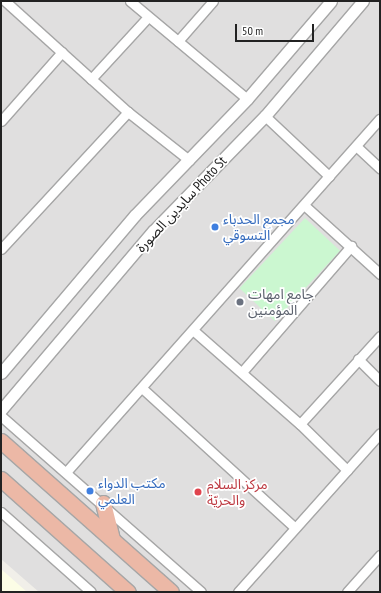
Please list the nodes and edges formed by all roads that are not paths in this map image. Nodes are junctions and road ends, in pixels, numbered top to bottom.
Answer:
1 (5, 1) edge
2 (130, 1) edge
3 (213, 1) edge
4 (331, 1) edge
5 (363, 1) edge
6 (148, 16) junction
7 (178, 41) junction
8 (62, 52) junction
9 (91, 79) junction
10 (247, 100) junction
11 (128, 112) junction
12 (3, 115) edge
13 (265, 116) junction
14 (380, 119) edge
15 (356, 146) junction
16 (189, 160) junction
17 (380, 168) edge
18 (329, 176) junction
19 (304, 205) junction
20 (351, 246) junction
21 (1, 249) edge
22 (380, 274) edge
23 (194, 331) junction
24 (380, 336) edge
25 (358, 359) junction
26 (242, 372) junction
27 (1, 373) edge
28 (380, 381) edge
29 (143, 389) junction
30 (1, 410) edge
31 (1, 416) edge
32 (300, 424) junction
33 (380, 432) edge
34 (1, 441) edge
35 (347, 470) junction
36 (67, 471) junction
37 (1, 479) edge
38 (103, 503) junction
39 (1, 512) edge
40 (294, 527) junction
41 (112, 538) junction
42 (380, 555) edge
43 (91, 592) edge
44 (128, 592) edge
45 (171, 592) edge
46 (202, 592) edge
47 (238, 592) edge
48 (347, 592) edge

1 - 8 street
2 - 6 street
3 - 7 street
4 - 10 street, سايدين الصورة Photo St
5 - 13 street, سايدين الصورة Photo St
6 - 7 street
6 - 9 street
7 - 10 street
8 - 9 street
8 - 12 street
9 - 11 street
10 - 16 street, سايدين الصورة Photo St
11 - 16 street
11 - 21 street
13 - 18 street
13 - 30 street, سايدين الصورة Photo St
14 - 15 street
15 - 17 street
15 - 18 street
16 - 27 street, سايدين الصورة Photo St
18 - 19 street
19 - 20 street
19 - 23 street
20 - 22 street
20 - 26 street
23 - 26 street
23 - 29 street
24 - 25 street
25 - 28 street
25 - 32 street
26 - 32 street
29 - 36 street
29 - 40 street
31 - 36 street
32 - 35 street
33 - 35 street
34 - 41 highway
35 - 40 street
36 - 38 street
37 - 44 highway
38 - 41 highway
38 - 46 street
39 - 43 street
40 - 47 street
41 - 45 highway
42 - 48 street

